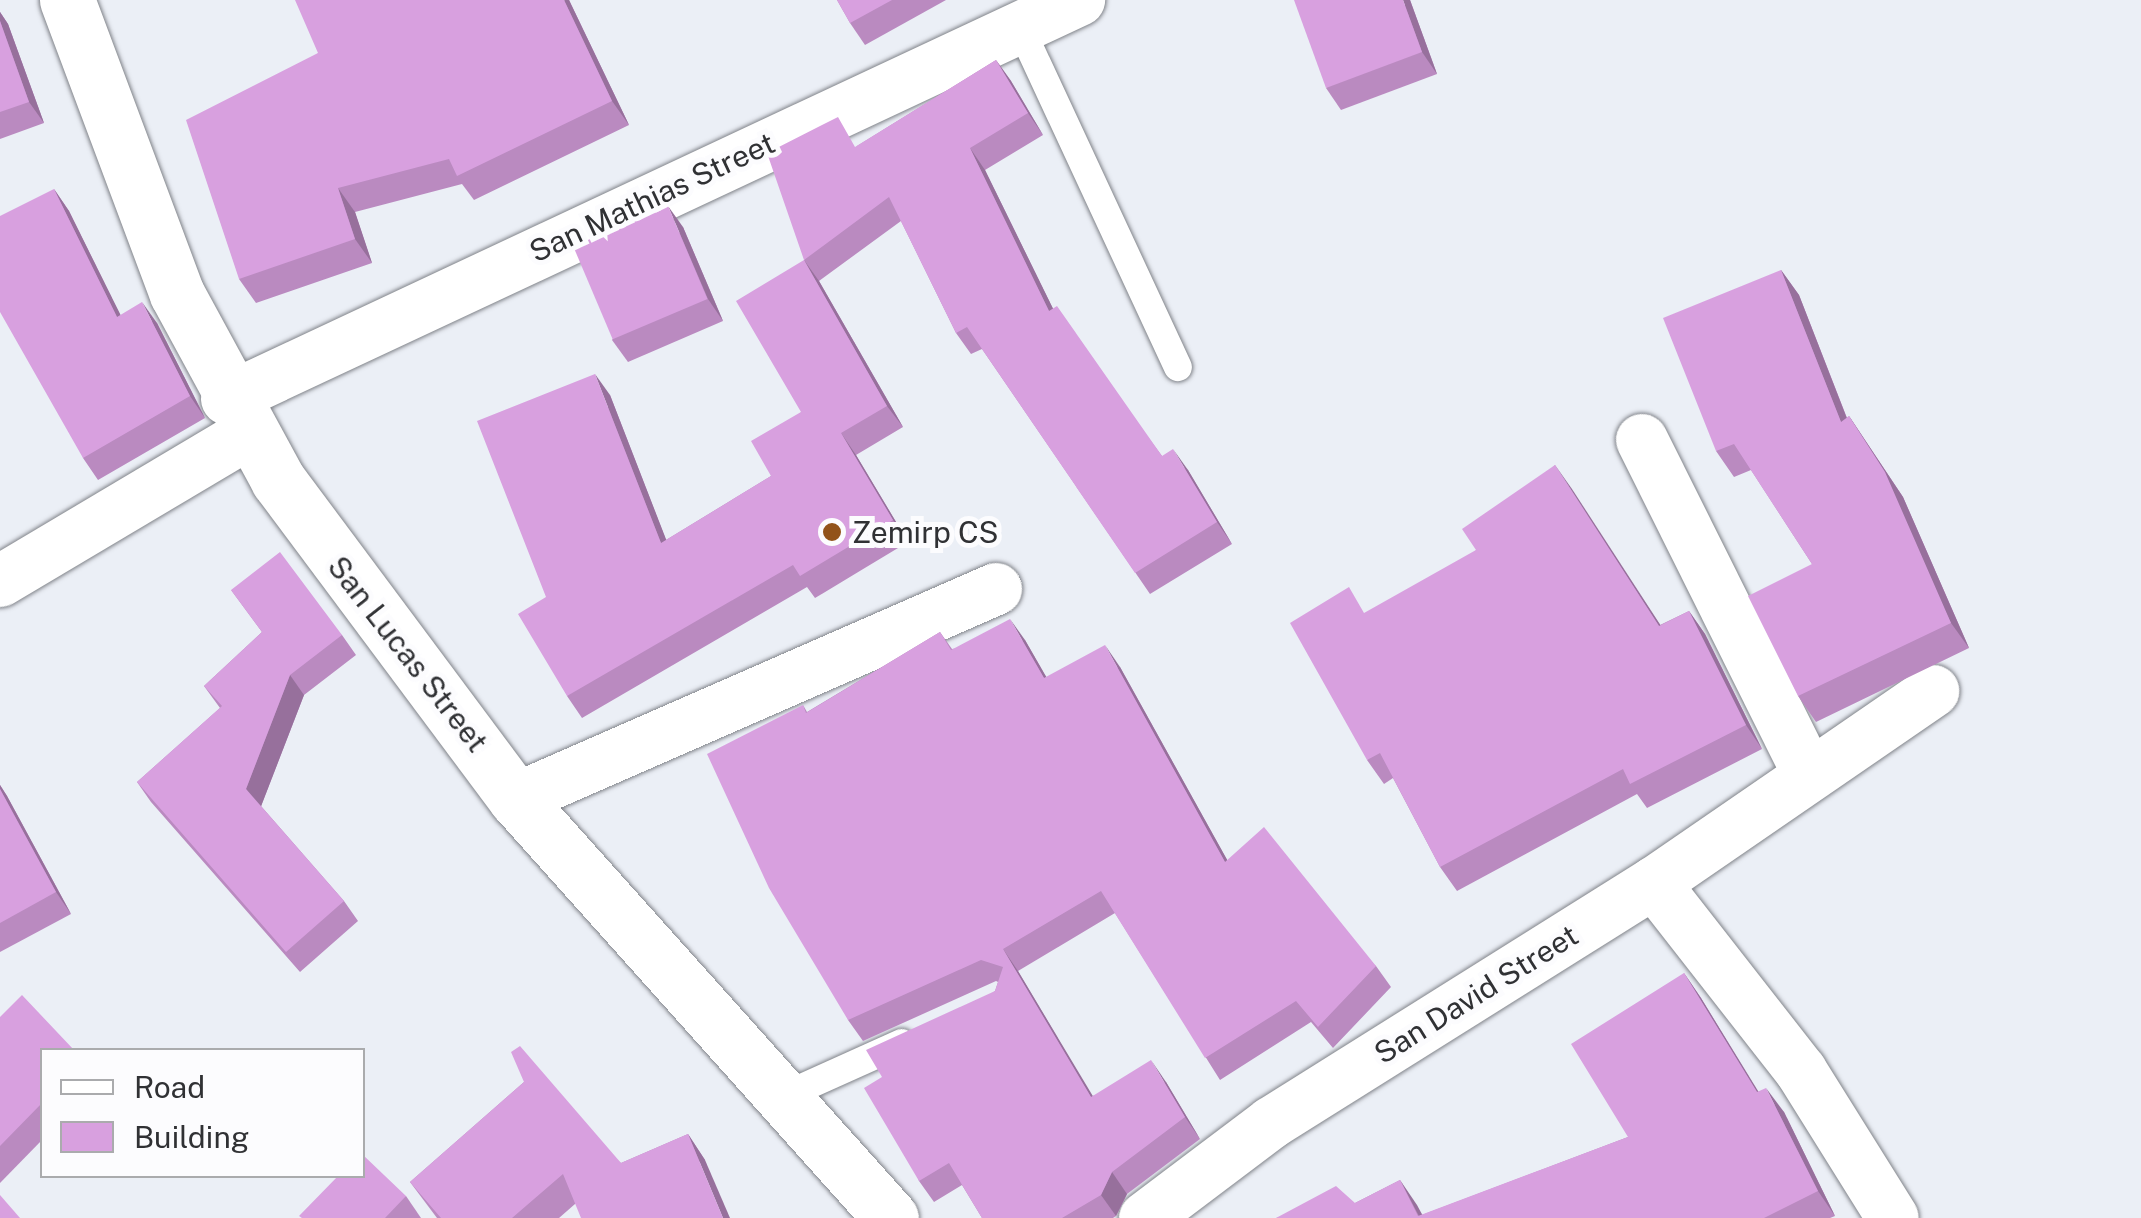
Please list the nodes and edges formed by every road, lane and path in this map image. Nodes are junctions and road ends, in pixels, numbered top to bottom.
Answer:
1 (67, 0) edge
2 (1071, 2) edge
3 (1020, 27) junction
4 (1178, 367) dead end
5 (238, 416) junction
6 (1642, 440) dead end
7 (0, 581) edge
8 (996, 589) dead end
9 (1933, 692) dead end
10 (1808, 773) junction
11 (516, 800) junction
12 (1654, 883) junction
13 (936, 1027) edge
14 (784, 1096) junction
15 (892, 1218) edge
16 (1146, 1218) edge
17 (1893, 1218) edge

1 - 5 street, San Lucas Street
2 - 3 street, San Mathias Street
3 - 4 lane
3 - 5 street, San Mathias Street
5 - 7 street, San Mathias Street
5 - 11 street, San Lucas Street
6 - 10 street
8 - 11 street
9 - 10 street, San David Street
10 - 12 street, San David Street
11 - 14 street, San Lucas Street
12 - 16 street, San David Street
12 - 17 street
13 - 14 lane
14 - 15 street, San Lucas Street

